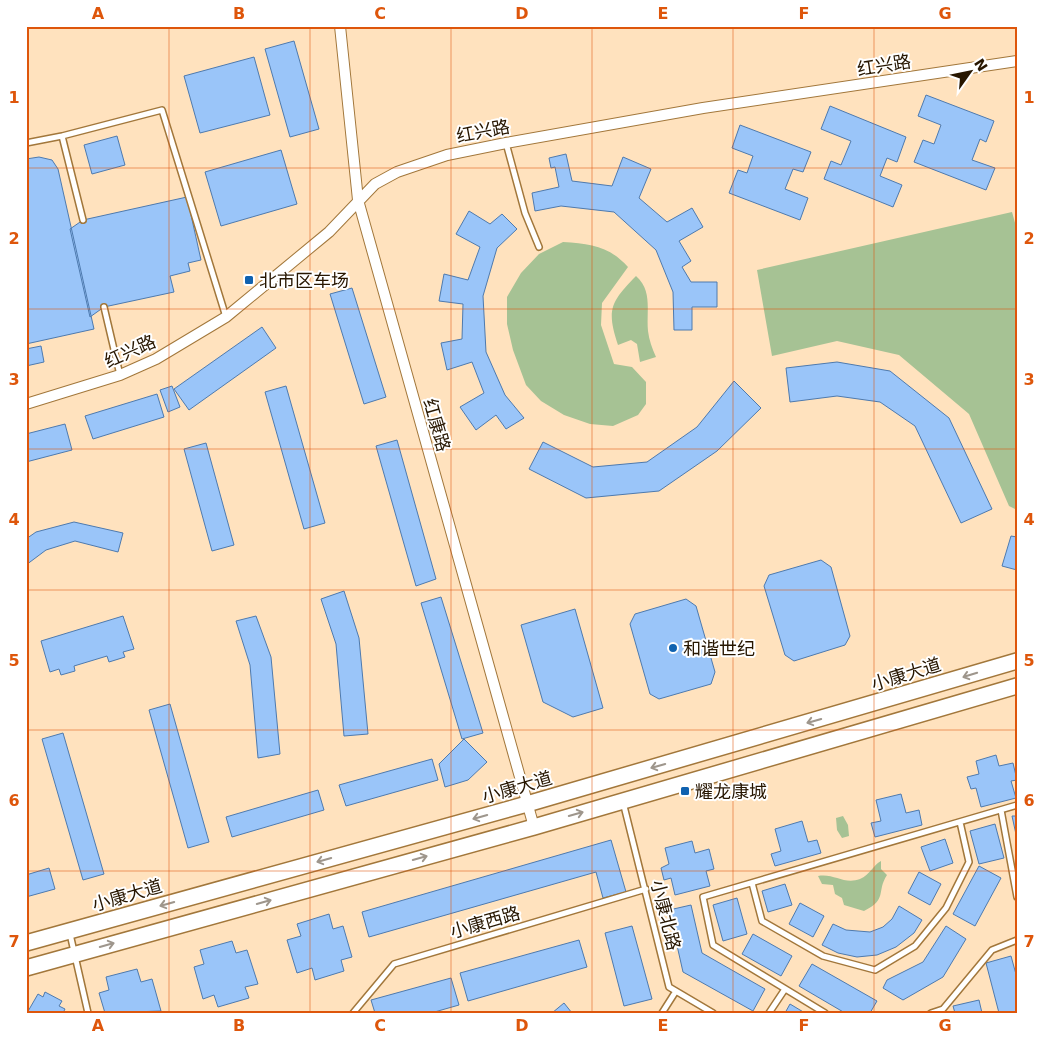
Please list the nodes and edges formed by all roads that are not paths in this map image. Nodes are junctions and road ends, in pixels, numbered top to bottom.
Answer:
1 (340, 26) edge
2 (1017, 61) edge
3 (62, 136) junction
4 (26, 143) edge
5 (506, 143) junction
6 (358, 200) junction
7 (83, 220) dead end
8 (539, 247) dead end
9 (104, 307) dead end
10 (226, 317) junction
11 (120, 375) junction
12 (26, 404) edge
13 (1017, 661) edge
14 (1017, 686) edge
15 (622, 801) junction
16 (527, 804) junction
17 (1017, 805) edge
18 (1001, 810) junction
19 (960, 822) junction
20 (534, 827) junction
21 (752, 883) junction
22 (646, 889) junction
23 (1017, 897) edge
24 (70, 931) junction
25 (1017, 940) edge
26 (26, 943) edge
27 (74, 955) junction
28 (26, 968) edge
29 (785, 989) junction
30 (676, 991) junction
31 (88, 1013) edge
32 (353, 1013) edge
33 (662, 1013) edge
34 (713, 1013) edge
35 (769, 1013) edge
36 (825, 1013) edge
37 (931, 1013) edge

1 - 6 street, 红康路
2 - 5 street, 红兴路
3 - 4 lane
3 - 7 lane
3 - 10 lane
5 - 6 street, 红兴路
5 - 8 lane
6 - 10 street, 红兴路
6 - 16 street, 红康路
9 - 11 lane
10 - 11 street, 红兴路
11 - 12 street, 红兴路
13 -> 16 main road, 小康大道
14 - 15 main road
20 -> 15 main road
15 - 22 lane, 小康北路
16 - 20 street, 红康路
16 -> 24 main road, 小康大道
17 - 18 lane
18 - 19 lane
18 - 23 lane
19 - 21 lane
19 - 21 lane
27 -> 20 main road
21 - 29 lane
22 - 30 lane, 小康北路
22 - 32 lane, 小康西路
24 - 26 main road, 小康大道
24 - 27 lane
25 - 37 lane
27 - 28 main road
27 - 31 lane
29 - 35 lane
29 - 36 lane
30 - 33 lane
30 - 34 lane

